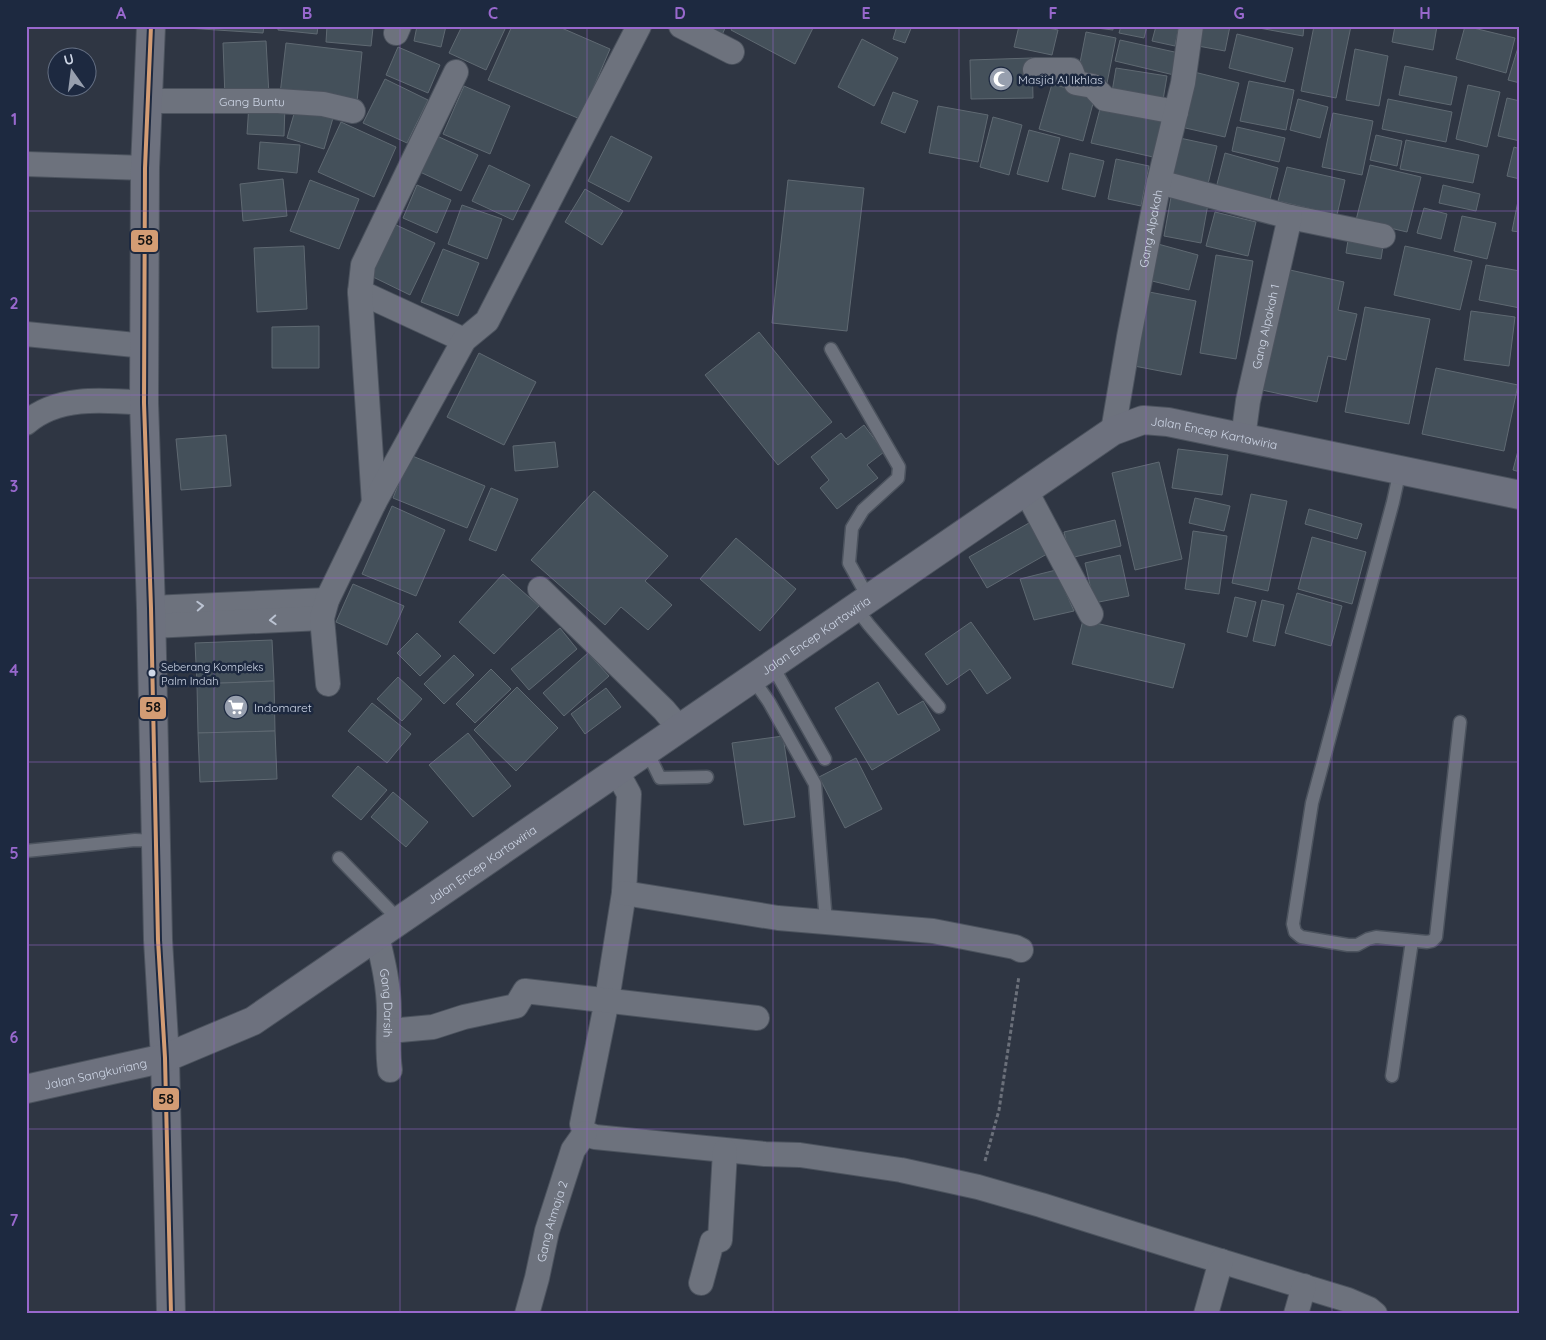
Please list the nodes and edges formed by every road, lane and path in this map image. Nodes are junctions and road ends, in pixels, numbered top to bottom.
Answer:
1 (152, 26) edge
2 (640, 26) edge
3 (682, 26) edge
4 (1190, 26) edge
5 (732, 52) dead end
6 (1035, 70) dead end
7 (456, 72) dead end
8 (148, 101) junction
9 (353, 111) dead end
10 (1176, 112) junction
11 (26, 164) edge
12 (145, 168) junction
13 (1159, 182) junction
14 (1290, 217) junction
15 (1383, 236) dead end
16 (360, 292) junction
17 (26, 334) edge
18 (464, 340) junction
19 (145, 346) junction
20 (831, 349) dead end
21 (144, 403) junction
22 (26, 423) edge
23 (1113, 431) junction
24 (1243, 438) junction
25 (1400, 470) junction
26 (1026, 491) junction
27 (1520, 495) edge
28 (374, 503) junction
29 (540, 589) dead end
30 (862, 603) junction
31 (325, 609) junction
32 (1091, 614) dead end
33 (152, 617) junction
34 (763, 672) junction
35 (328, 684) dead end
36 (940, 707) dead end
37 (1460, 722) dead end
38 (680, 728) junction
39 (647, 750) junction
40 (825, 759) dead end
41 (617, 772) junction
42 (707, 777) dead end
43 (156, 840) junction
44 (26, 851) edge
45 (339, 858) dead end
46 (624, 893) junction
47 (399, 920) junction
48 (826, 922) junction
49 (377, 936) junction
50 (1412, 941) junction
51 (1021, 950) joint
52 (607, 1000) junction
53 (757, 1018) dead end
54 (388, 1031) junction
55 (165, 1058) junction
56 (390, 1070) dead end
57 (1392, 1076) dead end
58 (26, 1089) edge
59 (585, 1133) junction
60 (725, 1150) junction
61 (978, 1187) junction
62 (1221, 1261) junction
63 (701, 1283) dead end
64 (1304, 1286) junction
65 (171, 1314) edge
66 (527, 1314) edge
67 (1206, 1314) edge
68 (1296, 1314) edge
69 (1375, 1314) edge

1 - 8 main road
2 - 18 street
3 - 5 street
4 - 10 street, Gang Alpakah
6 - 10 street
7 - 16 street
8 - 9 street, Gang Buntu
8 - 12 main road
10 - 13 street, Gang Alpakah
11 - 12 street
12 - 19 main road
13 - 14 street
13 - 23 street, Gang Alpakah
14 - 15 street
14 - 24 street, Gang Alpakah 1
16 - 18 street
16 - 28 street
17 - 19 street
18 - 28 street
19 - 21 main road
20 - 30 lane
21 - 22 street
21 - 33 main road
23 - 24 main road, Jalan Encep Kartawiria
23 - 26 main road, Jalan Encep Kartawiria
24 - 25 main road, Jalan Encep Kartawiria
25 - 27 main road, Jalan Encep Kartawiria
25 - 50 lane
26 - 30 main road, Jalan Encep Kartawiria
26 - 32 street
28 - 31 street
29 - 38 street
30 - 34 main road, Jalan Encep Kartawiria
30 - 36 lane
31 - 33 street
31 - 35 street
33 - 43 main road
34 - 38 main road, Jalan Encep Kartawiria
34 - 40 lane
34 - 48 lane
37 - 50 lane
38 - 39 main road, Jalan Encep Kartawiria
39 - 41 main road, Jalan Encep Kartawiria
39 - 42 lane
41 - 46 street
41 - 47 main road, Jalan Encep Kartawiria
43 - 44 lane
43 - 55 main road
45 - 47 lane
46 - 48 street
46 - 52 street
47 - 49 main road, Jalan Encep Kartawiria
48 - 51 street
49 - 54 street, Gang Darsih
49 - 55 main road, Jalan Encep Kartawiria
50 - 57 lane
51 - 61 path
52 - 53 street
52 - 54 street
52 - 59 street
54 - 56 street, Gang Darsih
55 - 58 main road, Jalan Sangkuriang
55 - 65 main road
59 - 60 street
59 - 66 street, Gang Atmaja 2
60 - 61 street
60 - 63 street
61 - 62 street
62 - 64 street
62 - 67 street
64 - 68 street
64 - 69 street

